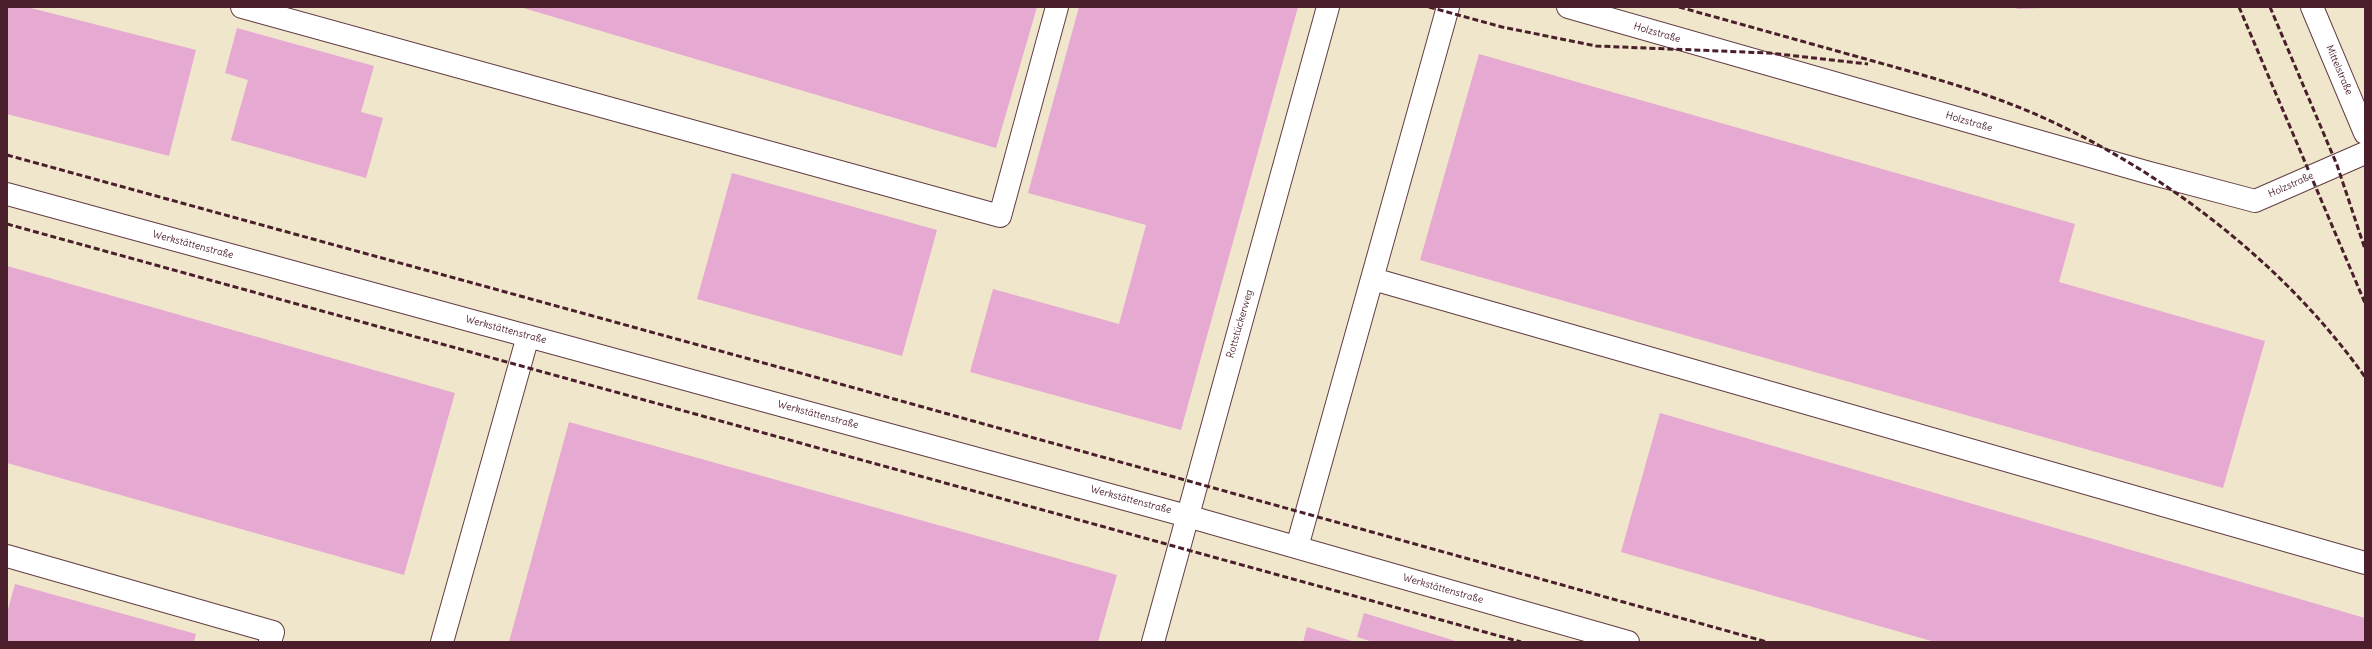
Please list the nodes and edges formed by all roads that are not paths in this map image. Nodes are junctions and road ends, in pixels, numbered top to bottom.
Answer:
1 (242, 7) edge
2 (1057, 7) edge
3 (1328, 7) edge
4 (1448, 7) edge
5 (1568, 7) edge
6 (2312, 7) edge
7 (2365, 133) edge
8 (2365, 153) edge
9 (7, 194) edge
10 (1373, 279) junction
11 (528, 336) junction
12 (1187, 516) junction
13 (1297, 547) junction
14 (7, 556) edge
15 (2365, 562) edge
16 (270, 642) edge
17 (442, 642) edge
18 (1153, 642) edge
19 (1628, 642) edge

1 - 2 street
3 - 12 street, Rottstückerweg
4 - 10 street
5 - 8 street, Holzstraße
6 - 7 street, Mittelstraße
9 - 11 street, Werkstättenstraße
10 - 13 street
10 - 15 street
11 - 12 street, Werkstättenstraße
11 - 17 street
12 - 13 street, Werkstättenstraße
12 - 18 street, Rottstückerweg
13 - 19 street, Werkstättenstraße
14 - 16 street

